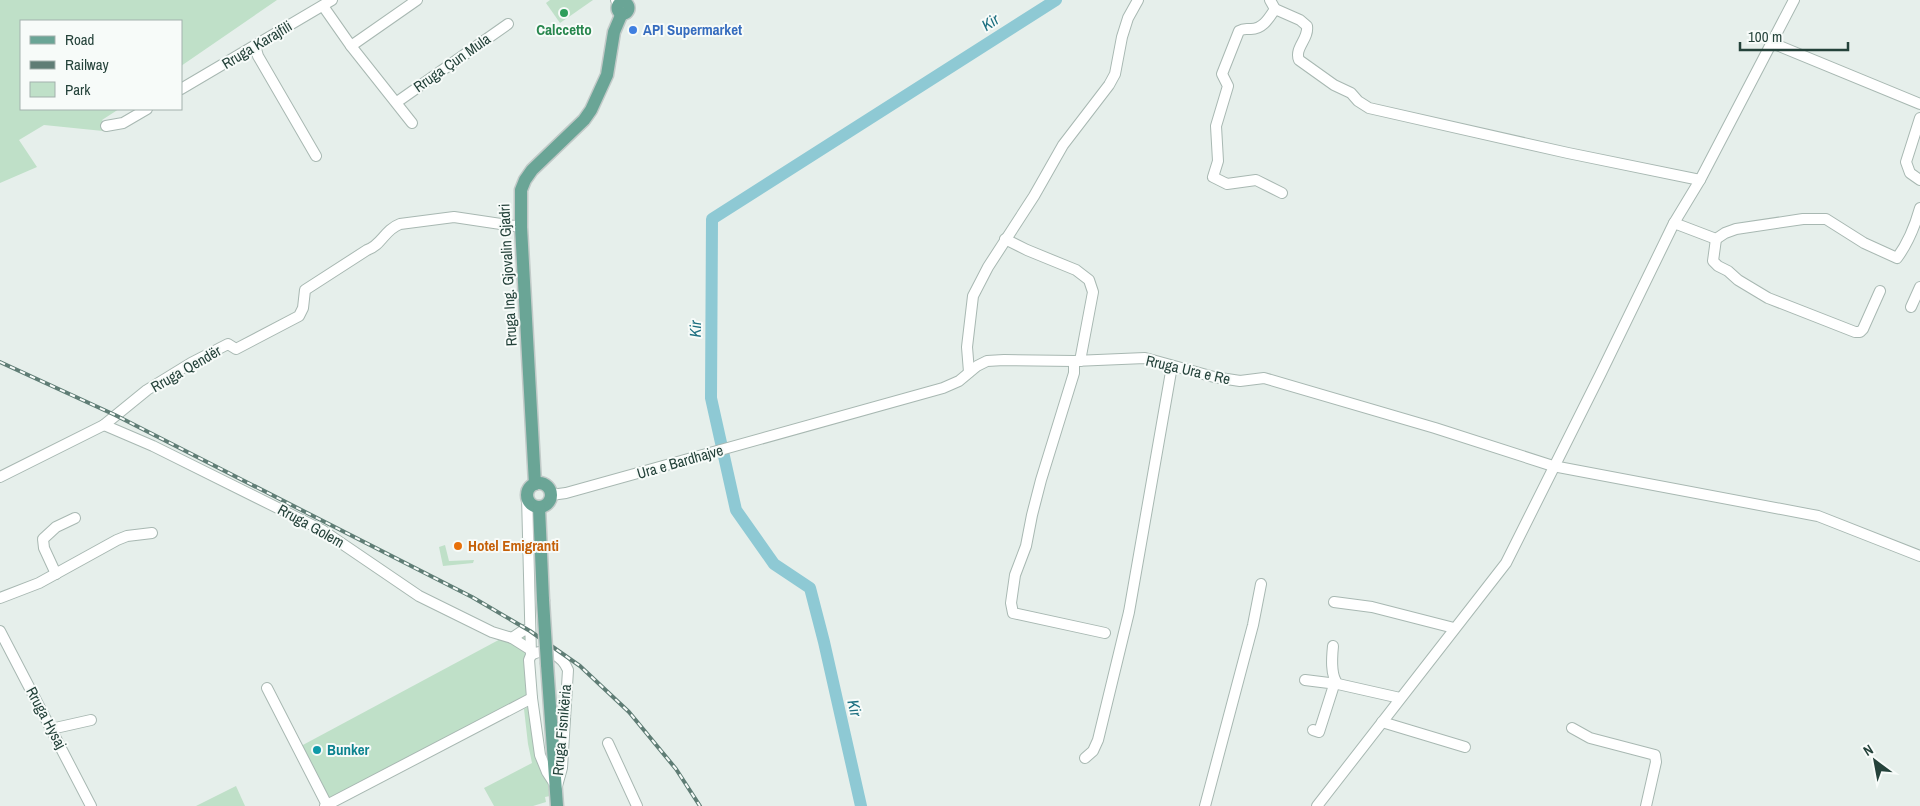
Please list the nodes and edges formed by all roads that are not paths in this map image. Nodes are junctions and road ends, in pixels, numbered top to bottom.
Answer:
1 (332, 0) edge
2 (417, 0) edge
3 (1138, 0) edge
4 (1794, 0) edge
5 (622, 4) edge
6 (1273, 4) edge
7 (322, 6) junction
8 (508, 24) dead end
9 (1772, 43) junction
10 (255, 46) junction
11 (352, 46) junction
12 (182, 88) edge
13 (397, 102) junction
14 (1920, 104) edge
15 (146, 110) edge
16 (1920, 118) edge
17 (412, 123) dead end
18 (106, 126) dead end
19 (316, 156) dead end
20 (1700, 180) junction
21 (1920, 180) edge
22 (1282, 193) dead end
23 (1920, 208) edge
24 (1674, 223) junction
25 (521, 227) junction
26 (1005, 239) junction
27 (1716, 239) junction
28 (1920, 287) edge
29 (1880, 292) dead end
30 (1911, 307) dead end
31 (1077, 361) junction
32 (1172, 366) junction
33 (969, 372) junction
34 (104, 425) junction
35 (794, 430) joint
36 (1553, 466) junction
37 (0, 477) edge
38 (535, 484) junction
39 (551, 495) junction
40 (527, 496) junction
41 (539, 507) junction
42 (75, 518) dead end
43 (152, 533) dead end
44 (1920, 556) edge
45 (56, 574) junction
46 (1261, 584) dead end
47 (0, 598) edge
48 (1334, 602) dead end
49 (1454, 628) junction
50 (0, 631) edge
51 (530, 631) junction
52 (1105, 633) dead end
53 (512, 638) junction
54 (1333, 646) dead end
55 (531, 652) junction
56 (1305, 680) dead end
57 (1336, 682) junction
58 (267, 688) dead end
59 (532, 698) junction
60 (1400, 698) junction
61 (91, 720) dead end
62 (1382, 722) junction
63 (1572, 728) dead end
64 (51, 729) junction
65 (1313, 730) dead end
66 (608, 743) dead end
67 (1465, 747) dead end
68 (1085, 758) dead end
69 (556, 787) junction
70 (326, 805) edge
71 (91, 806) edge
72 (557, 806) edge
73 (637, 806) edge
74 (1205, 806) edge
75 (1317, 806) edge
76 (1646, 806) edge

1 - 7 street, Rruga Karajfili
2 - 11 street
3 - 26 street
4 - 9 street
5 - 25 main road, Rruga Ing. Gjovalin Gjadri
6 - 20 street
6 - 22 street
7 - 10 street, Rruga Karajfili
7 - 11 street
8 - 13 street, Rruga Çun Mula
9 - 14 street
9 - 20 street
10 - 12 street, Rruga Karajfili
10 - 19 street
11 - 13 street
13 - 17 street
15 - 18 street
16 - 21 street
20 - 24 street
23 - 27 street
24 - 27 street
24 - 36 street
25 - 34 street, Rruga Qendër
25 - 38 main road, Rruga Ing. Gjovalin Gjadri
26 - 31 street
26 - 33 street
27 - 29 street
28 - 30 street
31 - 32 street, Rruga Ura e Re
31 - 33 street, Rruga Ura e Re
31 - 52 street
32 - 36 street, Rruga Ura e Re
32 - 68 street
33 - 35 street, Rruga Ura e Re
34 - 37 street, Rruga Qendër
34 - 53 street, Rruga Golem
35 - 39 street, Ura e Bardhajve
36 - 44 street, Rruga Ura e Re
36 - 49 street
38 - 39 main road
38 - 40 main road
39 - 41 main road
40 - 41 main road
40 - 51 street
41 - 69 main road, bridge
42 - 45 street
43 - 45 street
45 - 47 street
46 - 74 street
48 - 49 street
49 - 60 street
50 - 64 street, Rruga Hysaj
51 - 53 street
51 - 55 street
53 - 55 street, Rruga Golem
54 - 57 street
55 - 59 street, Rruga Fisnikëria
55 - 69 street, Rruga Fisnikëria
56 - 57 street
57 - 60 street
57 - 65 street
58 - 70 street
59 - 69 street, Rruga Fisnikëria
59 - 70 street
60 - 62 street
61 - 64 street
62 - 67 street
62 - 75 street
63 - 76 street
64 - 71 street, Rruga Hysaj
66 - 73 street
69 - 72 main road

